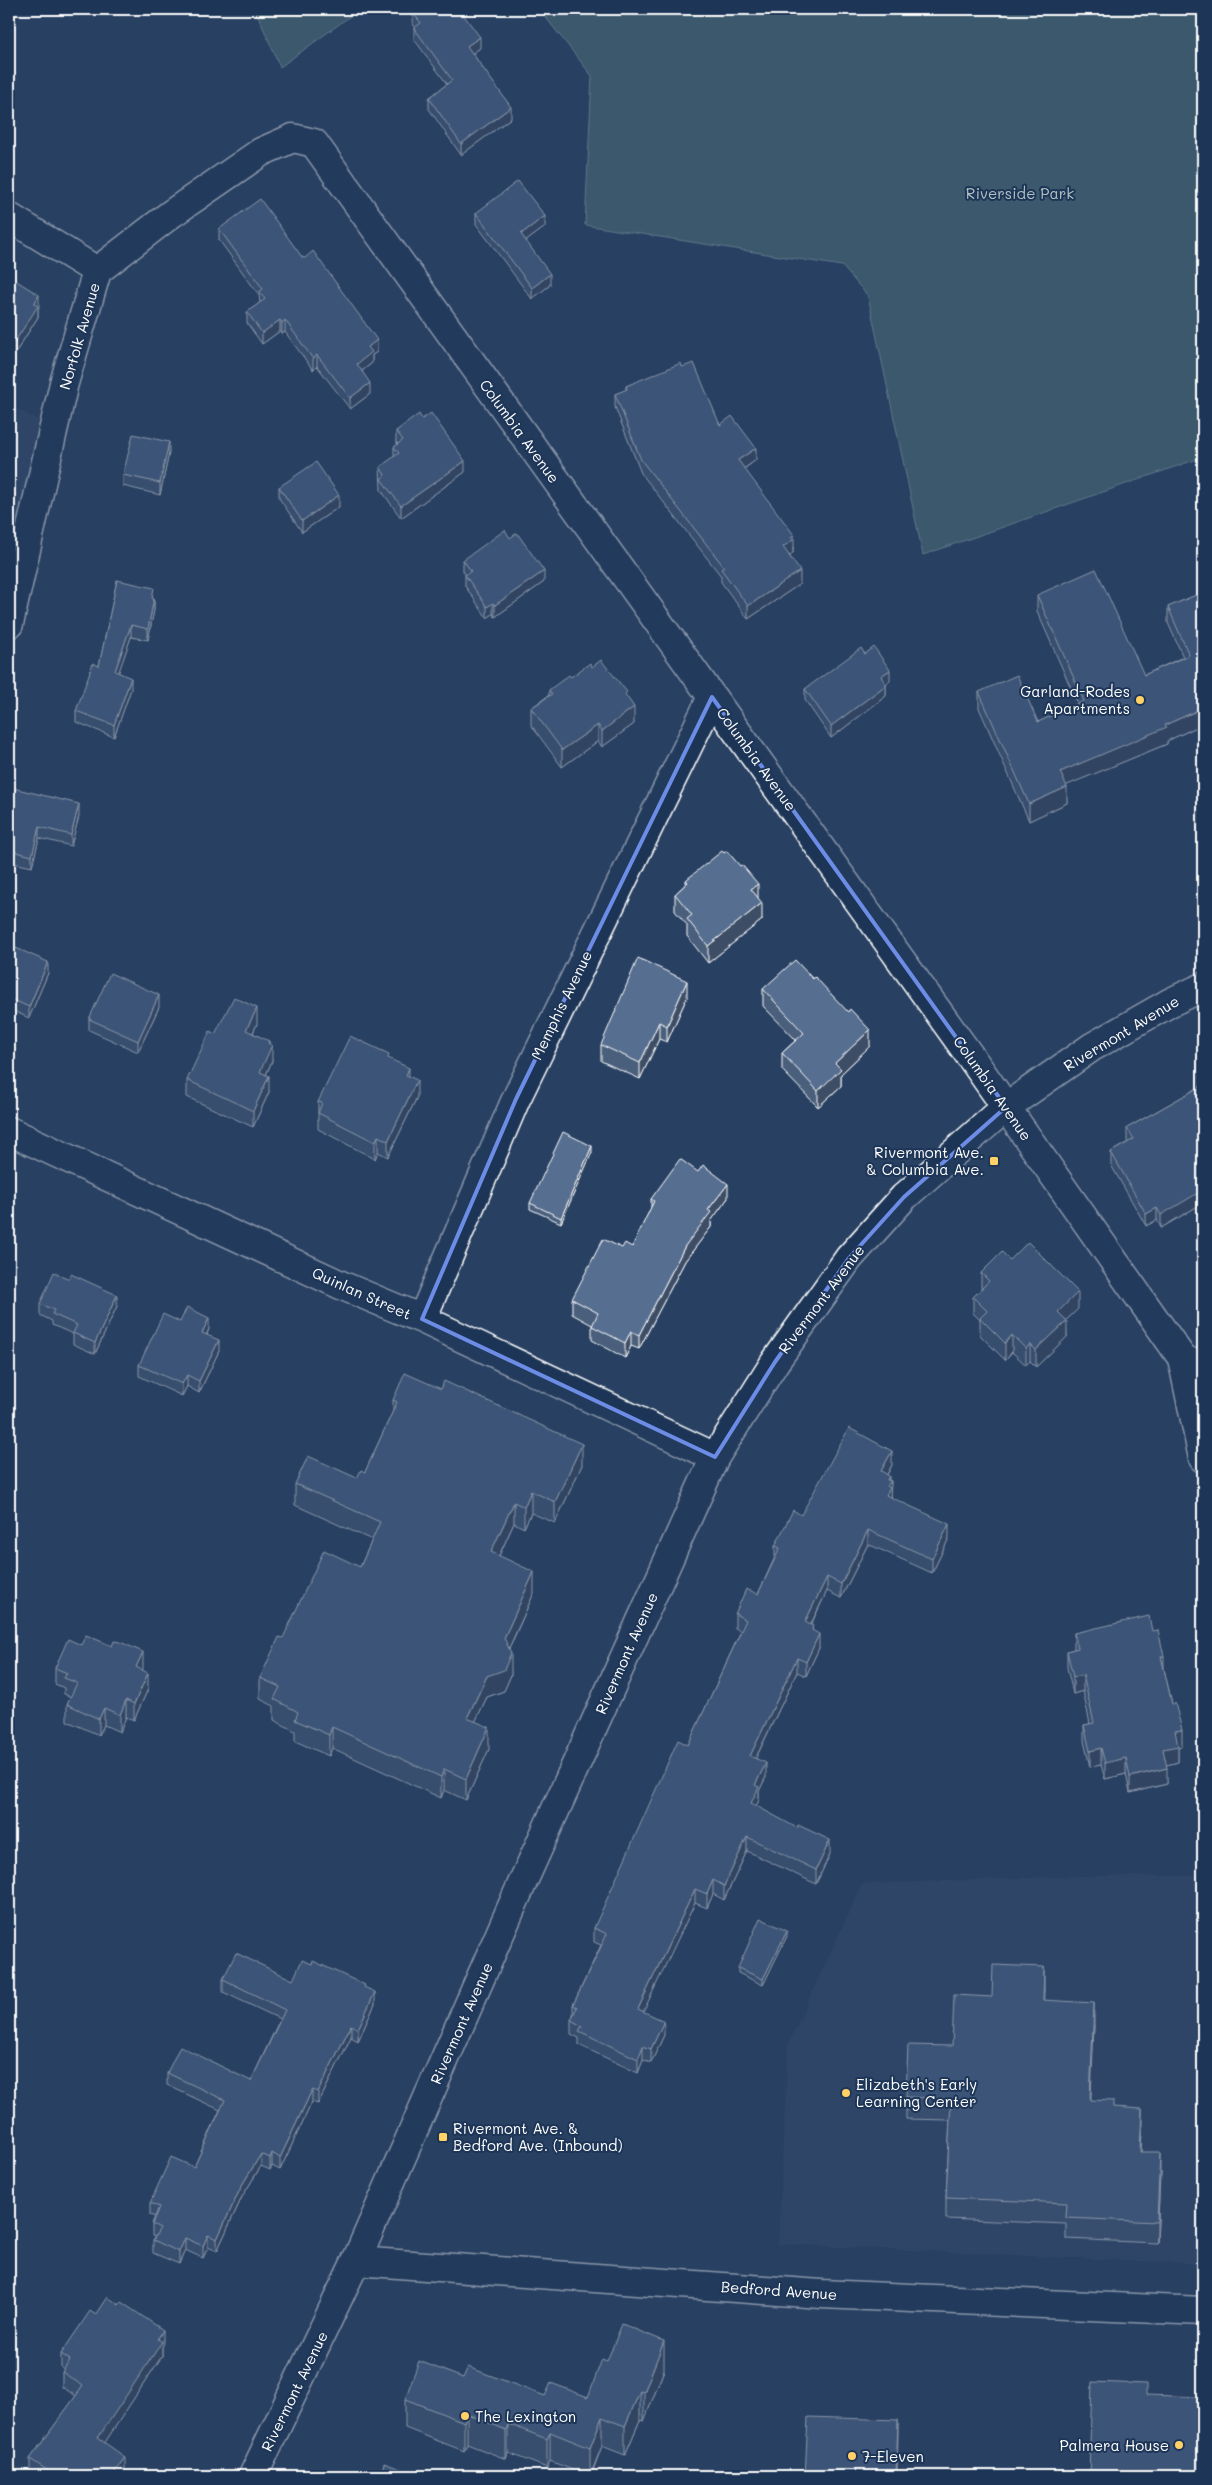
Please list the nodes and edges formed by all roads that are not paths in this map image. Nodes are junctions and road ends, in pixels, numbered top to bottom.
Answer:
1 (314, 143) joint
2 (9, 217) edge
3 (97, 271) junction
4 (9, 624) edge
5 (712, 697) junction
6 (1203, 987) edge
7 (1006, 1107) junction
8 (9, 1131) edge
9 (422, 1319) junction
10 (1192, 1363) edge
11 (715, 1457) junction
12 (1203, 1458) edge
13 (356, 2262) junction
14 (1203, 2311) edge
15 (253, 2476) edge

1 - 3 street, Norfolk Avenue
1 - 5 street, Columbia Avenue
2 - 3 street
3 - 4 street, Norfolk Avenue
5 - 7 street, Columbia Avenue
5 - 9 street, Memphis Avenue
6 - 7 street, Rivermont Avenue
7 - 10 street, Columbia Avenue
7 - 11 street, Rivermont Avenue
8 - 9 street, Quinlan Street
9 - 11 street, Quinlan Street
10 - 12 street
11 - 13 street, Rivermont Avenue
13 - 14 street, Bedford Avenue
13 - 15 street, Rivermont Avenue

